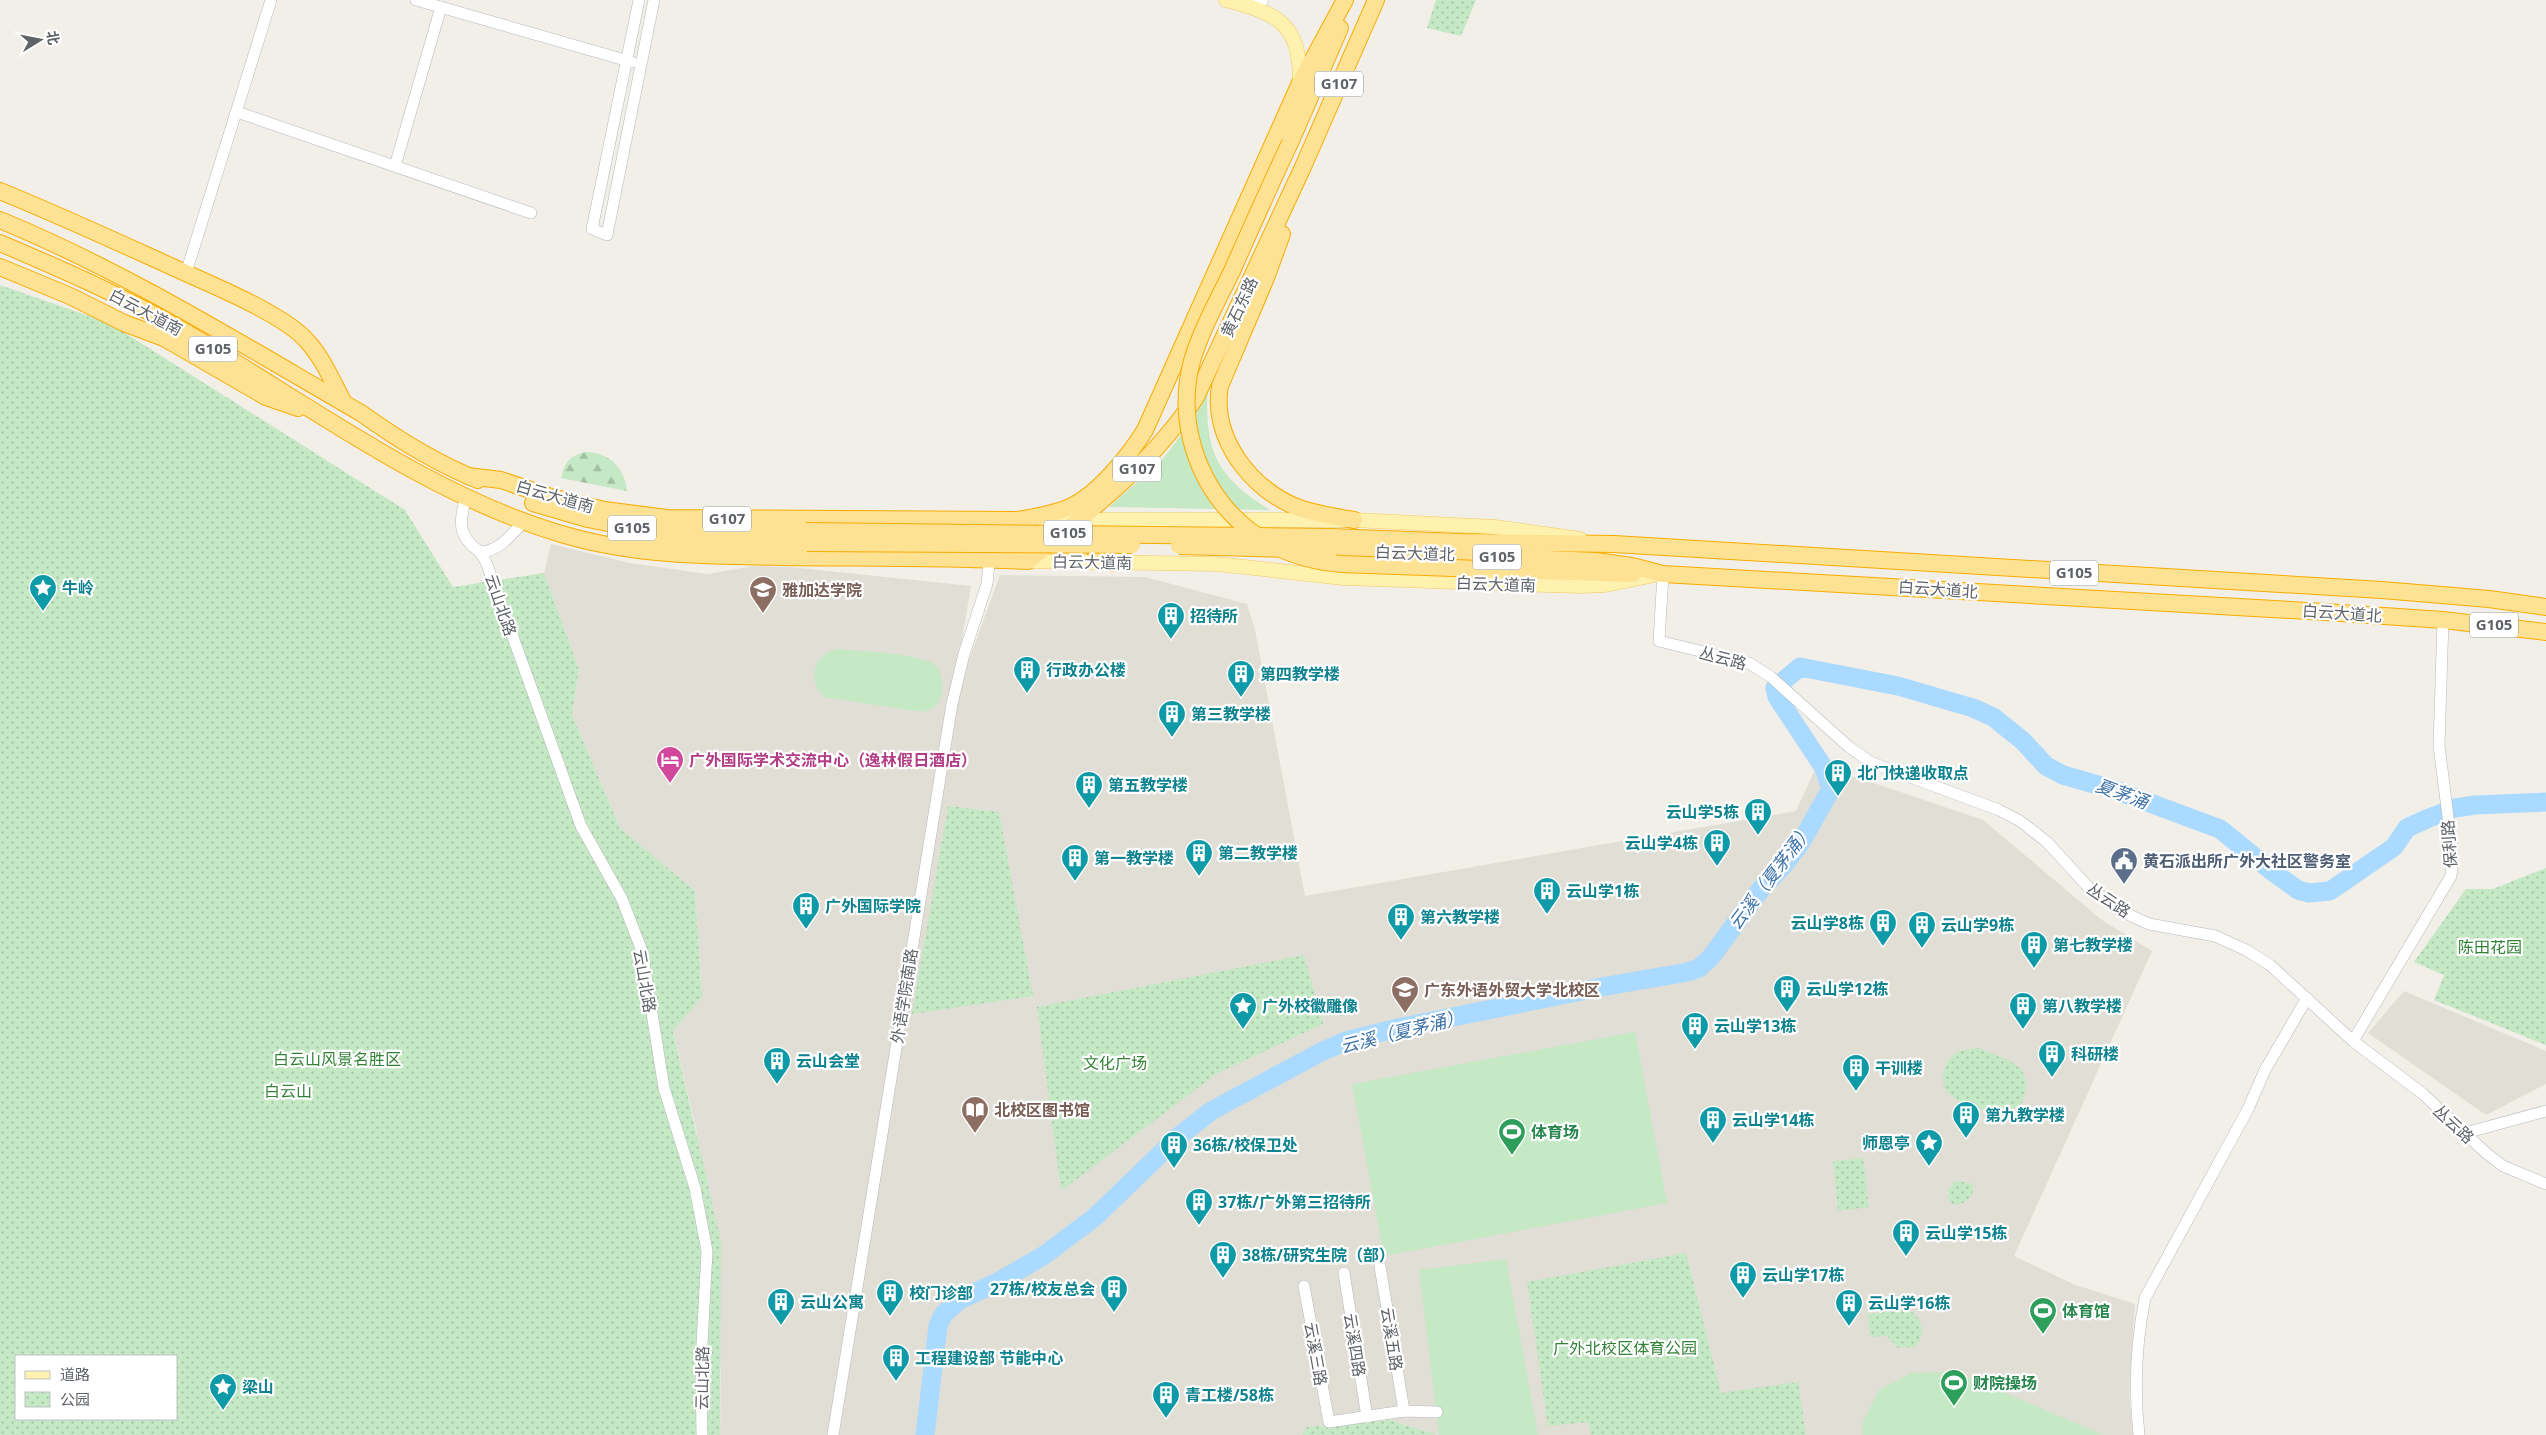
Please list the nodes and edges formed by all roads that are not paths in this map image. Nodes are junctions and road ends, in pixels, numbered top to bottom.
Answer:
1 (271, 0) edge
2 (416, 0) edge
3 (639, 0) edge
4 (654, 0) edge
5 (1226, 0) edge
6 (1346, 0) edge
7 (1350, 0) edge
8 (1376, 0) edge
9 (1258, 4) edge
10 (441, 7) junction
11 (626, 61) junction
12 (641, 65) junction
13 (1300, 83) junction
14 (237, 112) junction
15 (395, 166) junction
16 (1302, 169) junction
17 (0, 191) edge
18 (531, 213) dead end
19 (0, 220) edge
20 (0, 243) edge
21 (0, 267) edge
22 (186, 273) junction
23 (1186, 335) junction
24 (1218, 353) junction
25 (344, 403) junction
26 (328, 419) junction
27 (468, 476) junction
28 (466, 495) junction
29 (1085, 497) junction
30 (1106, 518) junction
31 (1080, 519) junction
32 (992, 520) junction
33 (1018, 520) junction
34 (1354, 520) junction
35 (524, 521) junction
36 (806, 537) junction
37 (1601, 543) junction
38 (1330, 544) junction
39 (480, 552) junction
40 (990, 560) junction
41 (1028, 561) junction
42 (1112, 563) junction
43 (1663, 574) junction
44 (2546, 607) edge
45 (2443, 620) junction
46 (2546, 632) edge
47 (2307, 998) junction
48 (2354, 1041) junction
49 (2546, 1111) edge
50 (2465, 1133) junction
51 (2546, 1184) edge
52 (1380, 1266) dead end
53 (1344, 1273) dead end
54 (1304, 1286) dead end
55 (1404, 1412) junction
56 (1437, 1412) dead end
57 (1367, 1417) junction
58 (702, 1435) edge
59 (834, 1435) edge
60 (2138, 1435) edge

1 - 14 street
2 - 10 street
3 - 11 street
4 - 12 street
5 - 9 main road
6 - 13 highway, G107
7 - 43 highway, bridge
8 - 16 highway, 黄石东路 / G107
9 - 13 main road
10 - 11 street
10 - 15 street
11 - 12 street
11 - 12 street
13 - 23 highway, G107
14 - 15 street
14 - 22 street
15 - 18 street
16 - 24 highway, 黄石东路 / G107
16 - 34 highway
17 - 22 highway
19 - 25 highway, 白云大道南 / G105
20 - 26 highway, 白云大道南 / G105
21 - 26 highway
22 - 25 highway
23 - 24 highway
23 - 29 highway, G107
24 - 31 highway, 黄石东路 / G107
25 - 27 highway, 白云大道南 / G105
26 - 28 highway, 白云大道南 / G105
27 - 32 highway, 白云大道南 / G107
27 - 36 highway, 白云大道南 / G105
28 - 35 highway, 白云大道南 / G105
28 - 39 street, 云山北路
29 - 31 highway
29 - 33 highway, G107
30 - 31 main road, 白云大道南
30 - 34 main road, 白云大道南
30 - 42 main road
31 - 33 main road, 白云大道南
31 - 41 highway, 黄石东路 / G107
31 - 42 highway
32 - 33 highway, 白云大道南 / G107
32 - 40 street, 外语学院南路
34 - 37 main road, 白云大道南
35 - 36 highway, 白云大道南 / G105
35 - 39 street
35 - 40 highway, 白云大道南
36 - 38 highway, 白云大道南 / G105, bridge
37 - 38 highway, 白云大道北 / G105
37 - 44 highway, 白云大道北 / G105
38 - 43 highway, 白云大道北 / G105
39 - 58 street, 云山北路
40 - 41 highway, 白云大道南
40 - 59 street, 外语学院南路
41 - 42 main road, 白云大道南
42 - 43 main road, 白云大道南
43 - 45 highway, 白云大道北 / G105
43 - 47 street, 丛云路
45 - 46 highway, 白云大道北 / G105
45 - 48 street, 保利路
47 - 48 street, 丛云路
47 - 60 street
48 - 50 street, 丛云路
49 - 50 street
50 - 51 street, 丛云路
52 - 55 street, 云溪五路
53 - 57 street, 云溪四路
54 - 57 street, 云溪三路
55 - 56 street
55 - 57 street

